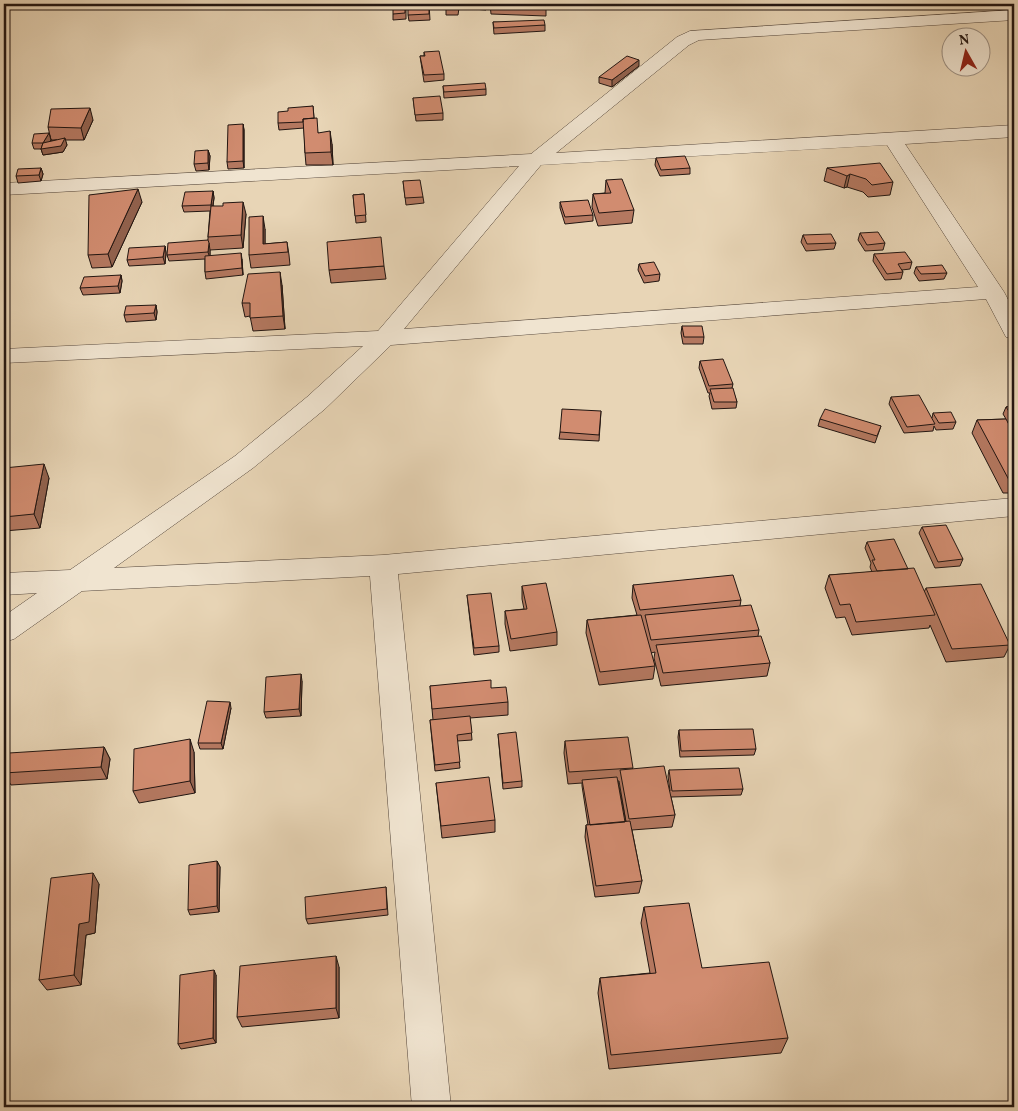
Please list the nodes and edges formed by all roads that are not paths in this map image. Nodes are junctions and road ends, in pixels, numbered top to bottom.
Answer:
1 (1014, 15) edge
2 (1014, 132) edge
3 (893, 140) junction
4 (535, 160) junction
5 (4, 189) edge
6 (993, 292) junction
7 (1014, 332) edge
8 (385, 338) junction
9 (4, 356) edge
10 (1014, 507) edge
11 (383, 565) junction
12 (79, 579) junction
13 (4, 584) edge
14 (4, 631) edge
15 (431, 1107) edge

1 - 4 street
2 - 3 street
3 - 4 street
3 - 6 street
4 - 5 street
4 - 8 street
6 - 7 street
6 - 8 street
8 - 9 street
8 - 12 street
10 - 11 street
11 - 12 street
11 - 15 street
12 - 13 street
12 - 14 street

